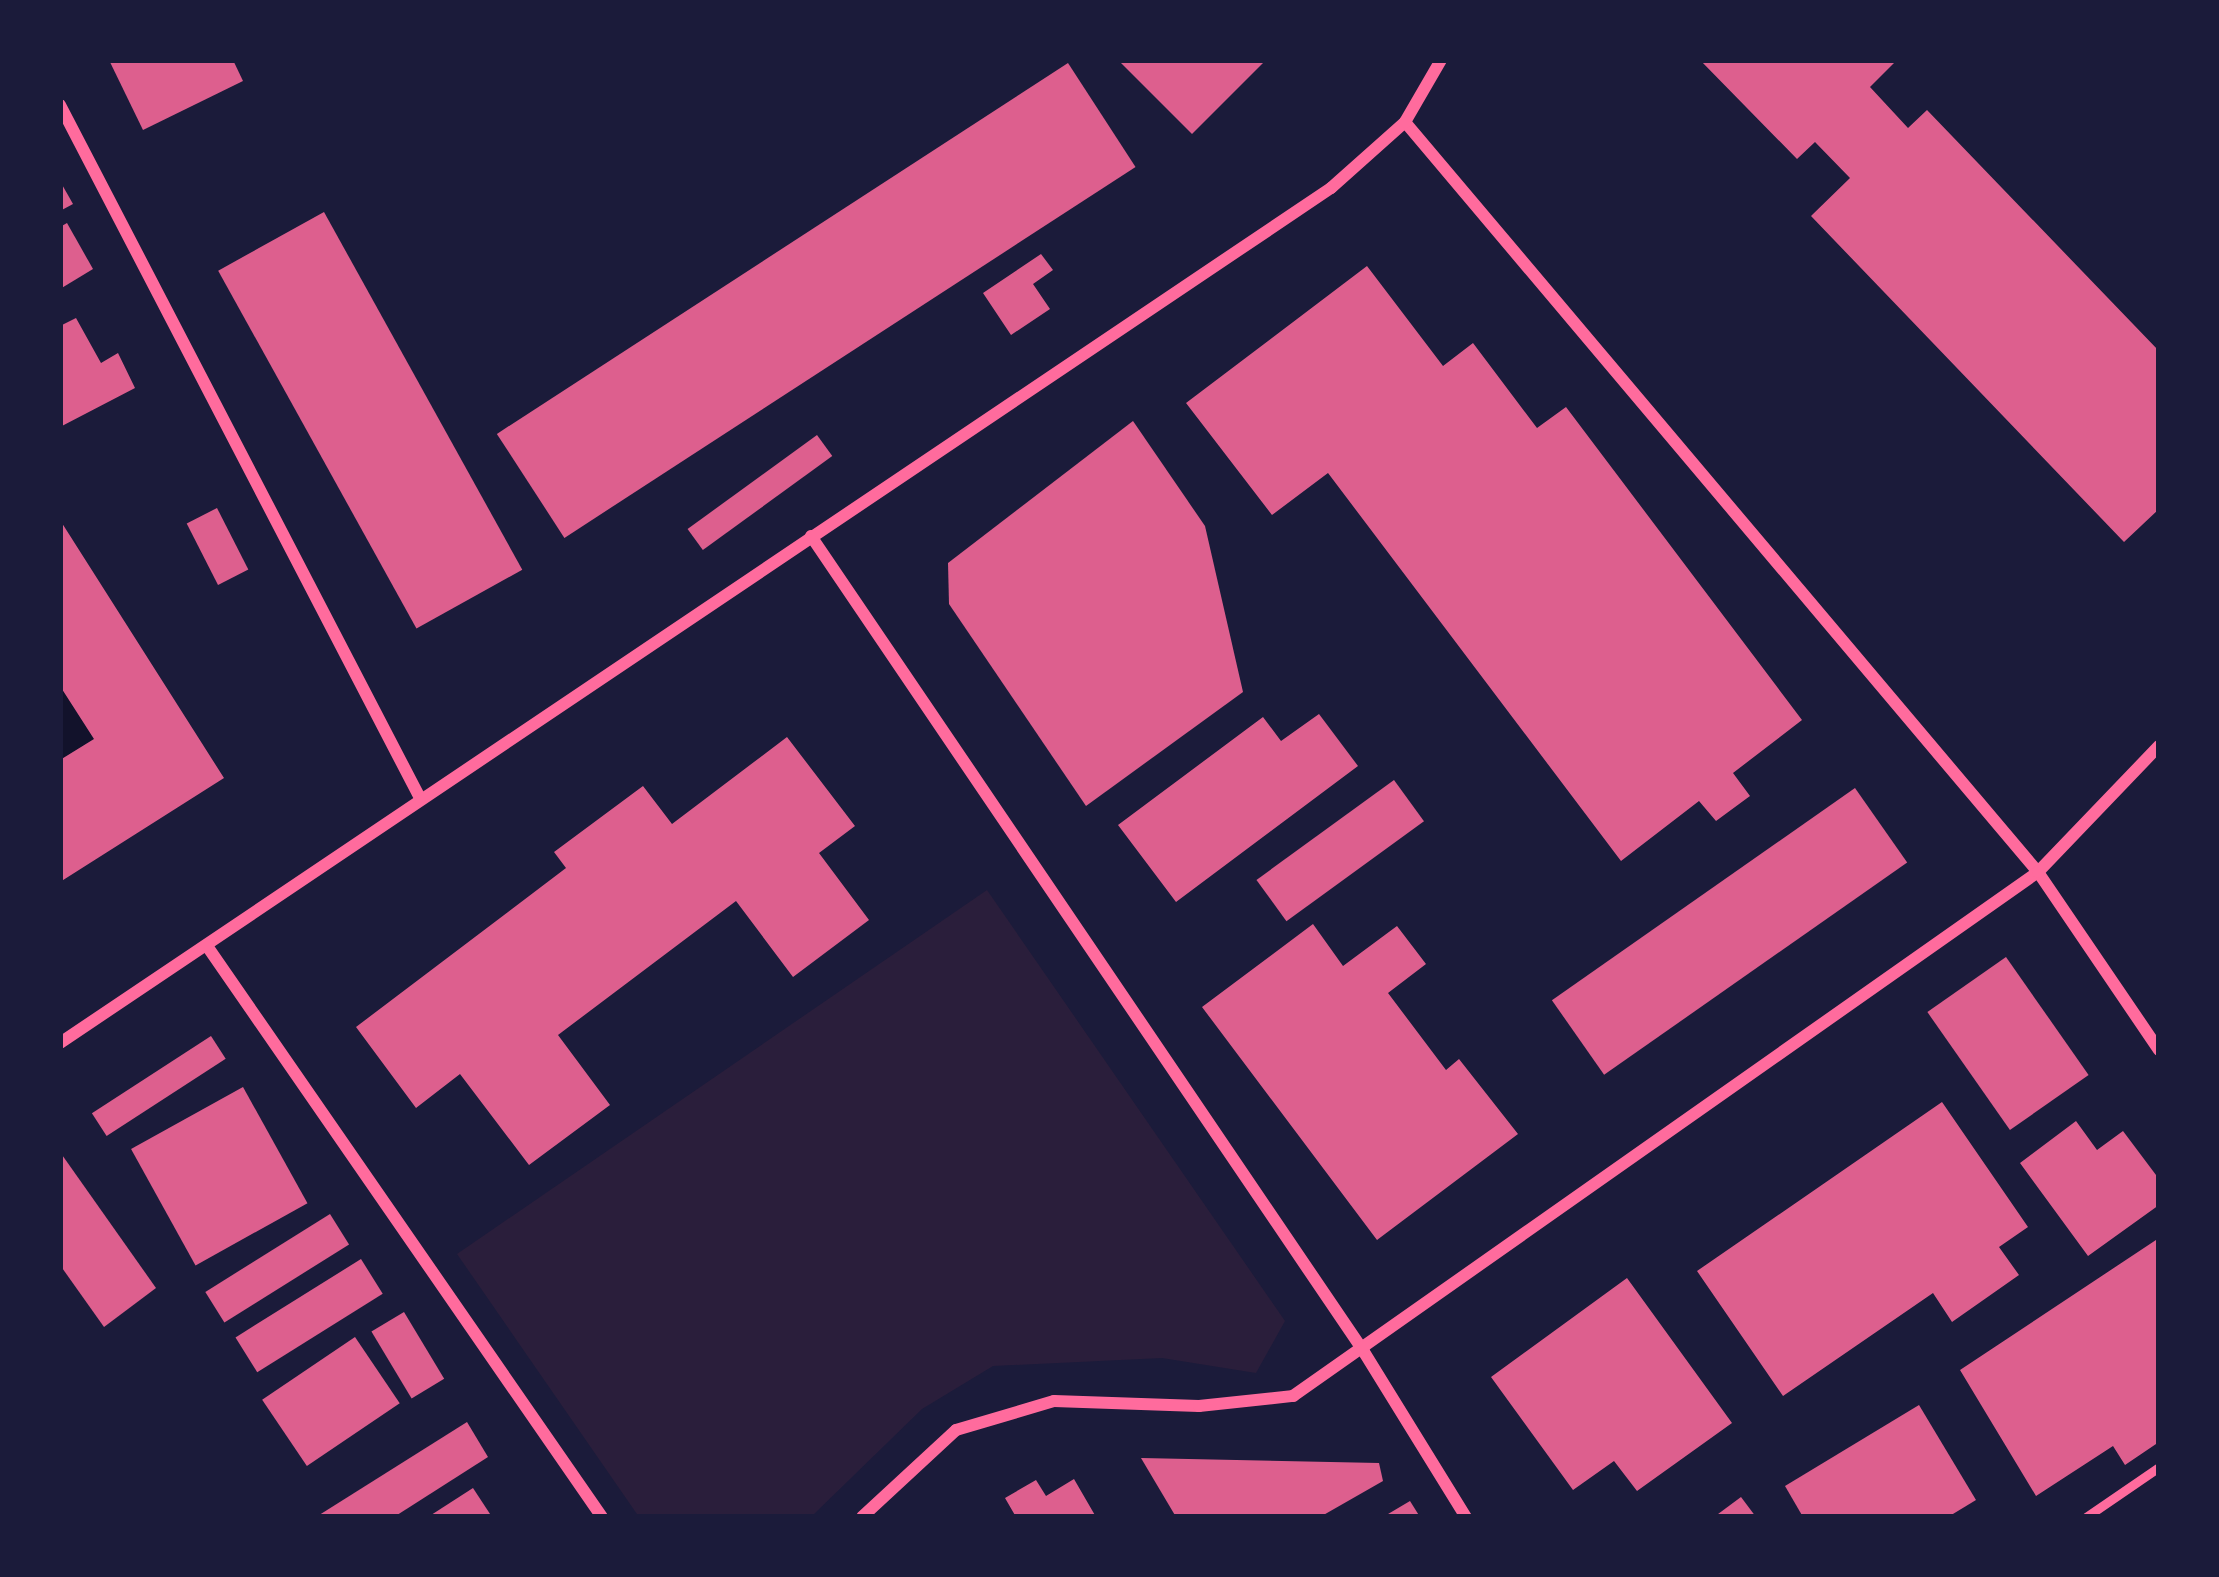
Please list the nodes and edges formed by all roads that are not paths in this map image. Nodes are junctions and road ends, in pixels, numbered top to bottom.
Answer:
1 (1441, 60) edge
2 (60, 104) edge
3 (1405, 122) junction
4 (811, 536) junction
5 (2159, 746) edge
6 (420, 799) junction
7 (2038, 872) junction
8 (207, 946) junction
9 (60, 1043) edge
10 (2159, 1050) edge
11 (1364, 1352) junction
12 (2159, 1467) edge
13 (602, 1517) edge
14 (862, 1517) edge
15 (1466, 1517) edge
16 (2086, 1517) edge

1 - 3 street
2 - 6 street
3 - 4 street
3 - 7 street
4 - 6 street
4 - 11 street
5 - 7 street
6 - 8 street
7 - 10 street
7 - 11 street
8 - 9 street
8 - 13 street
11 - 14 street
11 - 15 street
12 - 16 lane

